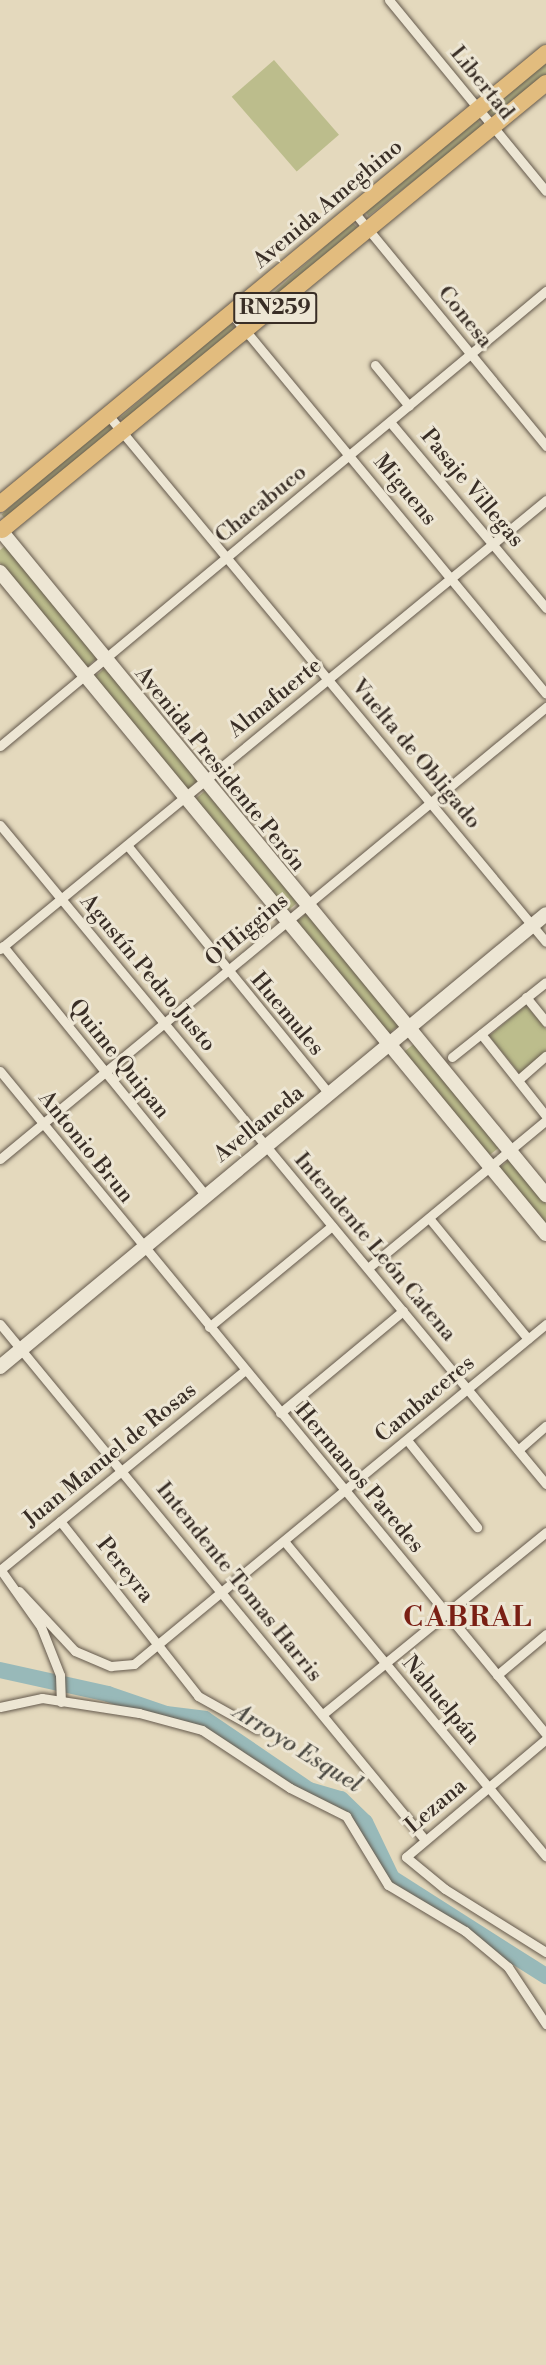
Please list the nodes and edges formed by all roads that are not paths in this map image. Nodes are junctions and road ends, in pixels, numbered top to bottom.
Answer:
1 (389, 0) edge
2 (546, 53) edge
3 (546, 83) edge
4 (478, 109) junction
5 (493, 127) junction
6 (546, 191) edge
7 (354, 212) junction
8 (369, 230) junction
9 (546, 291) edge
10 (231, 313) junction
11 (246, 332) junction
12 (470, 354) junction
13 (375, 365) dead end
14 (409, 406) junction
15 (108, 415) junction
16 (390, 422) junction
17 (123, 434) junction
18 (546, 446) edge
19 (350, 456) junction
20 (546, 500) edge
21 (0, 504) edge
22 (1, 532) edge
23 (494, 543) junction
24 (227, 557) junction
25 (0, 572) edge
26 (452, 577) junction
27 (546, 608) edge
28 (104, 660) junction
29 (84, 675) junction
30 (329, 679) junction
31 (546, 694) edge
32 (546, 707) edge
33 (0, 746) edge
34 (204, 781) junction
35 (186, 797) junction
36 (431, 802) junction
37 (0, 825) edge
38 (127, 845) junction
39 (61, 899) junction
40 (306, 906) junction
41 (546, 914) edge
42 (289, 923) junction
43 (532, 926) junction
44 (546, 942) edge
45 (2, 948) edge
46 (228, 973) junction
47 (546, 982) edge
48 (526, 997) junction
49 (546, 1022) edge
50 (164, 1024) junction
51 (409, 1030) junction
52 (481, 1034) junction
53 (390, 1045) junction
54 (546, 1056) edge
55 (452, 1057) dead end
56 (0, 1071) edge
57 (105, 1072) junction
58 (518, 1080) junction
59 (329, 1094) junction
60 (546, 1118) edge
61 (43, 1124) junction
62 (266, 1146) junction
63 (509, 1151) junction
64 (0, 1159) edge
65 (490, 1167) junction
66 (205, 1195) junction
67 (546, 1195) edge
68 (429, 1218) junction
69 (332, 1226) junction
70 (546, 1234) edge
71 (142, 1247) junction
72 (368, 1268) junction
73 (403, 1311) junction
74 (0, 1324) edge
75 (546, 1324) edge
76 (209, 1327) junction
77 (528, 1339) junction
78 (21, 1350) junction
79 (0, 1367) edge
80 (244, 1370) junction
81 (468, 1390) junction
82 (280, 1413) junction
83 (546, 1426) edge
84 (407, 1440) junction
85 (518, 1450) junction
86 (122, 1471) junction
87 (546, 1485) edge
88 (344, 1492) junction
89 (60, 1521) junction
90 (477, 1527) dead end
91 (546, 1532) edge
92 (284, 1541) junction
93 (0, 1570) edge
94 (19, 1591) junction
95 (223, 1592) junction
96 (446, 1614) junction
97 (546, 1634) edge
98 (160, 1643) junction
99 (385, 1664) junction
100 (497, 1675) junction
101 (62, 1702) junction
102 (0, 1707) edge
103 (322, 1714) junction
104 (257, 1729) dead end
105 (546, 1734) edge
106 (546, 1739) edge
107 (489, 1787) junction
108 (425, 1840) junction
109 (546, 1857) edge
110 (545, 1949) edge
111 (546, 2024) edge

1 - 4 street, Libertad
2 - 4 highway, Avenida Ameghino / RN259
3 - 5 highway, Avenida Ameghino / RN259
4 - 5 street, Libertad
4 - 7 highway, Avenida Ameghino / RN259
5 - 6 street, Libertad
5 - 8 highway, Avenida Ameghino / RN259
7 - 8 street, Conesa
7 - 10 highway, Avenida Ameghino / RN259
8 - 11 highway, Avenida Ameghino / RN259
8 - 12 street, Conesa
9 - 12 street, Chacabuco
10 - 11 street, Miguens
10 - 15 highway, Avenida Ameghino / RN259
11 - 17 highway, Avenida Ameghino / RN259
11 - 19 street, Miguens
12 - 14 street, Chacabuco
12 - 18 street, Conesa
13 - 14 street
14 - 16 street, Chacabuco
15 - 17 street, Vuelta de Obligado
15 - 21 highway, Avenida Ameghino / RN259
16 - 19 street, Chacabuco
16 - 23 street, Pasaje Villegas
17 - 22 highway, Avenida Ameghino / RN259
17 - 24 street, Vuelta de Obligado
19 - 24 street, Chacabuco
19 - 26 street, Miguens
20 - 23 street, Almafuerte
22 - 28 street, Avenida Presidente Perón
23 - 26 street, Almafuerte
23 - 27 street, Pasaje Villegas
24 - 28 street, Chacabuco
24 - 30 street, Vuelta de Obligado
25 - 29 street, Avenida Presidente Perón
26 - 30 street, Almafuerte
26 - 31 street, Miguens
28 - 29 street, Chacabuco
28 - 34 street, Avenida Presidente Perón
29 - 33 street, Chacabuco
29 - 35 street, Avenida Presidente Perón
30 - 34 street, Almafuerte
30 - 36 street, Vuelta de Obligado
32 - 36 street, O'Higgins
34 - 35 street, Almafuerte
34 - 40 street, Avenida Presidente Perón
35 - 38 street, Almafuerte
35 - 42 street, Avenida Presidente Perón
36 - 40 street, O'Higgins
36 - 43 street, Vuelta de Obligado
37 - 39 street, Agustín Pedro Justo
38 - 39 street, Almafuerte
38 - 46 street, Huemules
39 - 45 street, Almafuerte
39 - 50 street, Agustín Pedro Justo
40 - 42 street, O'Higgins
40 - 51 street, Avenida Presidente Perón
41 - 43 street, Avellaneda
42 - 46 street, O'Higgins
42 - 53 street, Avenida Presidente Perón
43 - 44 street, Vuelta de Obligado
43 - 51 street, Avellaneda
45 - 57 street, Quime Quipan
46 - 50 street, O'Higgins
46 - 59 street, Huemules
47 - 48 street
48 - 49 street
48 - 52 street
50 - 57 street, O'Higgins
50 - 62 street, Agustín Pedro Justo
51 - 53 street, Avellaneda
51 - 63 street, Avenida Presidente Perón
52 - 55 street
52 - 58 street
53 - 59 street, Avellaneda
53 - 65 street, Avenida Presidente Perón
54 - 58 street
56 - 61 street, Antonio Brun
57 - 61 street, O'Higgins
57 - 66 street, Quime Quipan
58 - 60 street
59 - 62 street, Avellaneda
60 - 63 street
61 - 64 street, O'Higgins
61 - 71 street, Antonio Brun
62 - 66 street, Avellaneda
62 - 69 street, Intendente León Catena
63 - 65 street
63 - 67 street, Avenida Presidente Perón
65 - 68 street
65 - 70 street, Avenida Presidente Perón
66 - 71 street, Avellaneda
68 - 72 street
68 - 77 street
69 - 72 street, Intendente León Catena
69 - 76 street
71 - 76 street, Hermanos Paredes
71 - 78 street, Avellaneda
72 - 73 street, Intendente León Catena
73 - 81 street, Intendente León Catena
73 - 82 street
74 - 78 street, Intendente Tomas Harris
75 - 77 street, Cambaceres
76 - 80 street, Hermanos Paredes
77 - 81 street, Cambaceres
78 - 79 street, Avellaneda
78 - 86 street, Intendente Tomas Harris
80 - 82 street, Hermanos Paredes
80 - 86 street, Juan Manuel de Rosas
81 - 84 street, Cambaceres
81 - 85 street, Intendente León Catena
82 - 88 street, Hermanos Paredes
83 - 85 street
84 - 88 street, Cambaceres
84 - 90 street
85 - 87 street, Intendente León Catena
86 - 89 street, Juan Manuel de Rosas
86 - 95 street, Intendente Tomas Harris
88 - 92 street, Cambaceres
88 - 96 street, Hermanos Paredes
89 - 93 street, Juan Manuel de Rosas
89 - 98 street, Pereyra
91 - 96 street
92 - 95 street, Cambaceres
92 - 99 street, Nahuelpán
93 - 94 street
94 - 98 street, Cambaceres
94 - 101 street
95 - 98 street, Cambaceres
95 - 103 street, Intendente Tomas Harris
96 - 99 street
96 - 100 street, Hermanos Paredes
97 - 100 street
98 - 104 street, Pereyra
99 - 103 street
99 - 107 street, Nahuelpán
100 - 105 street, Hermanos Paredes
101 - 102 street
101 - 111 street
103 - 108 street, Intendente Tomas Harris
106 - 107 street, Lezana
107 - 108 street, Lezana
107 - 109 street, Nahuelpán
108 - 110 street, Lezana

